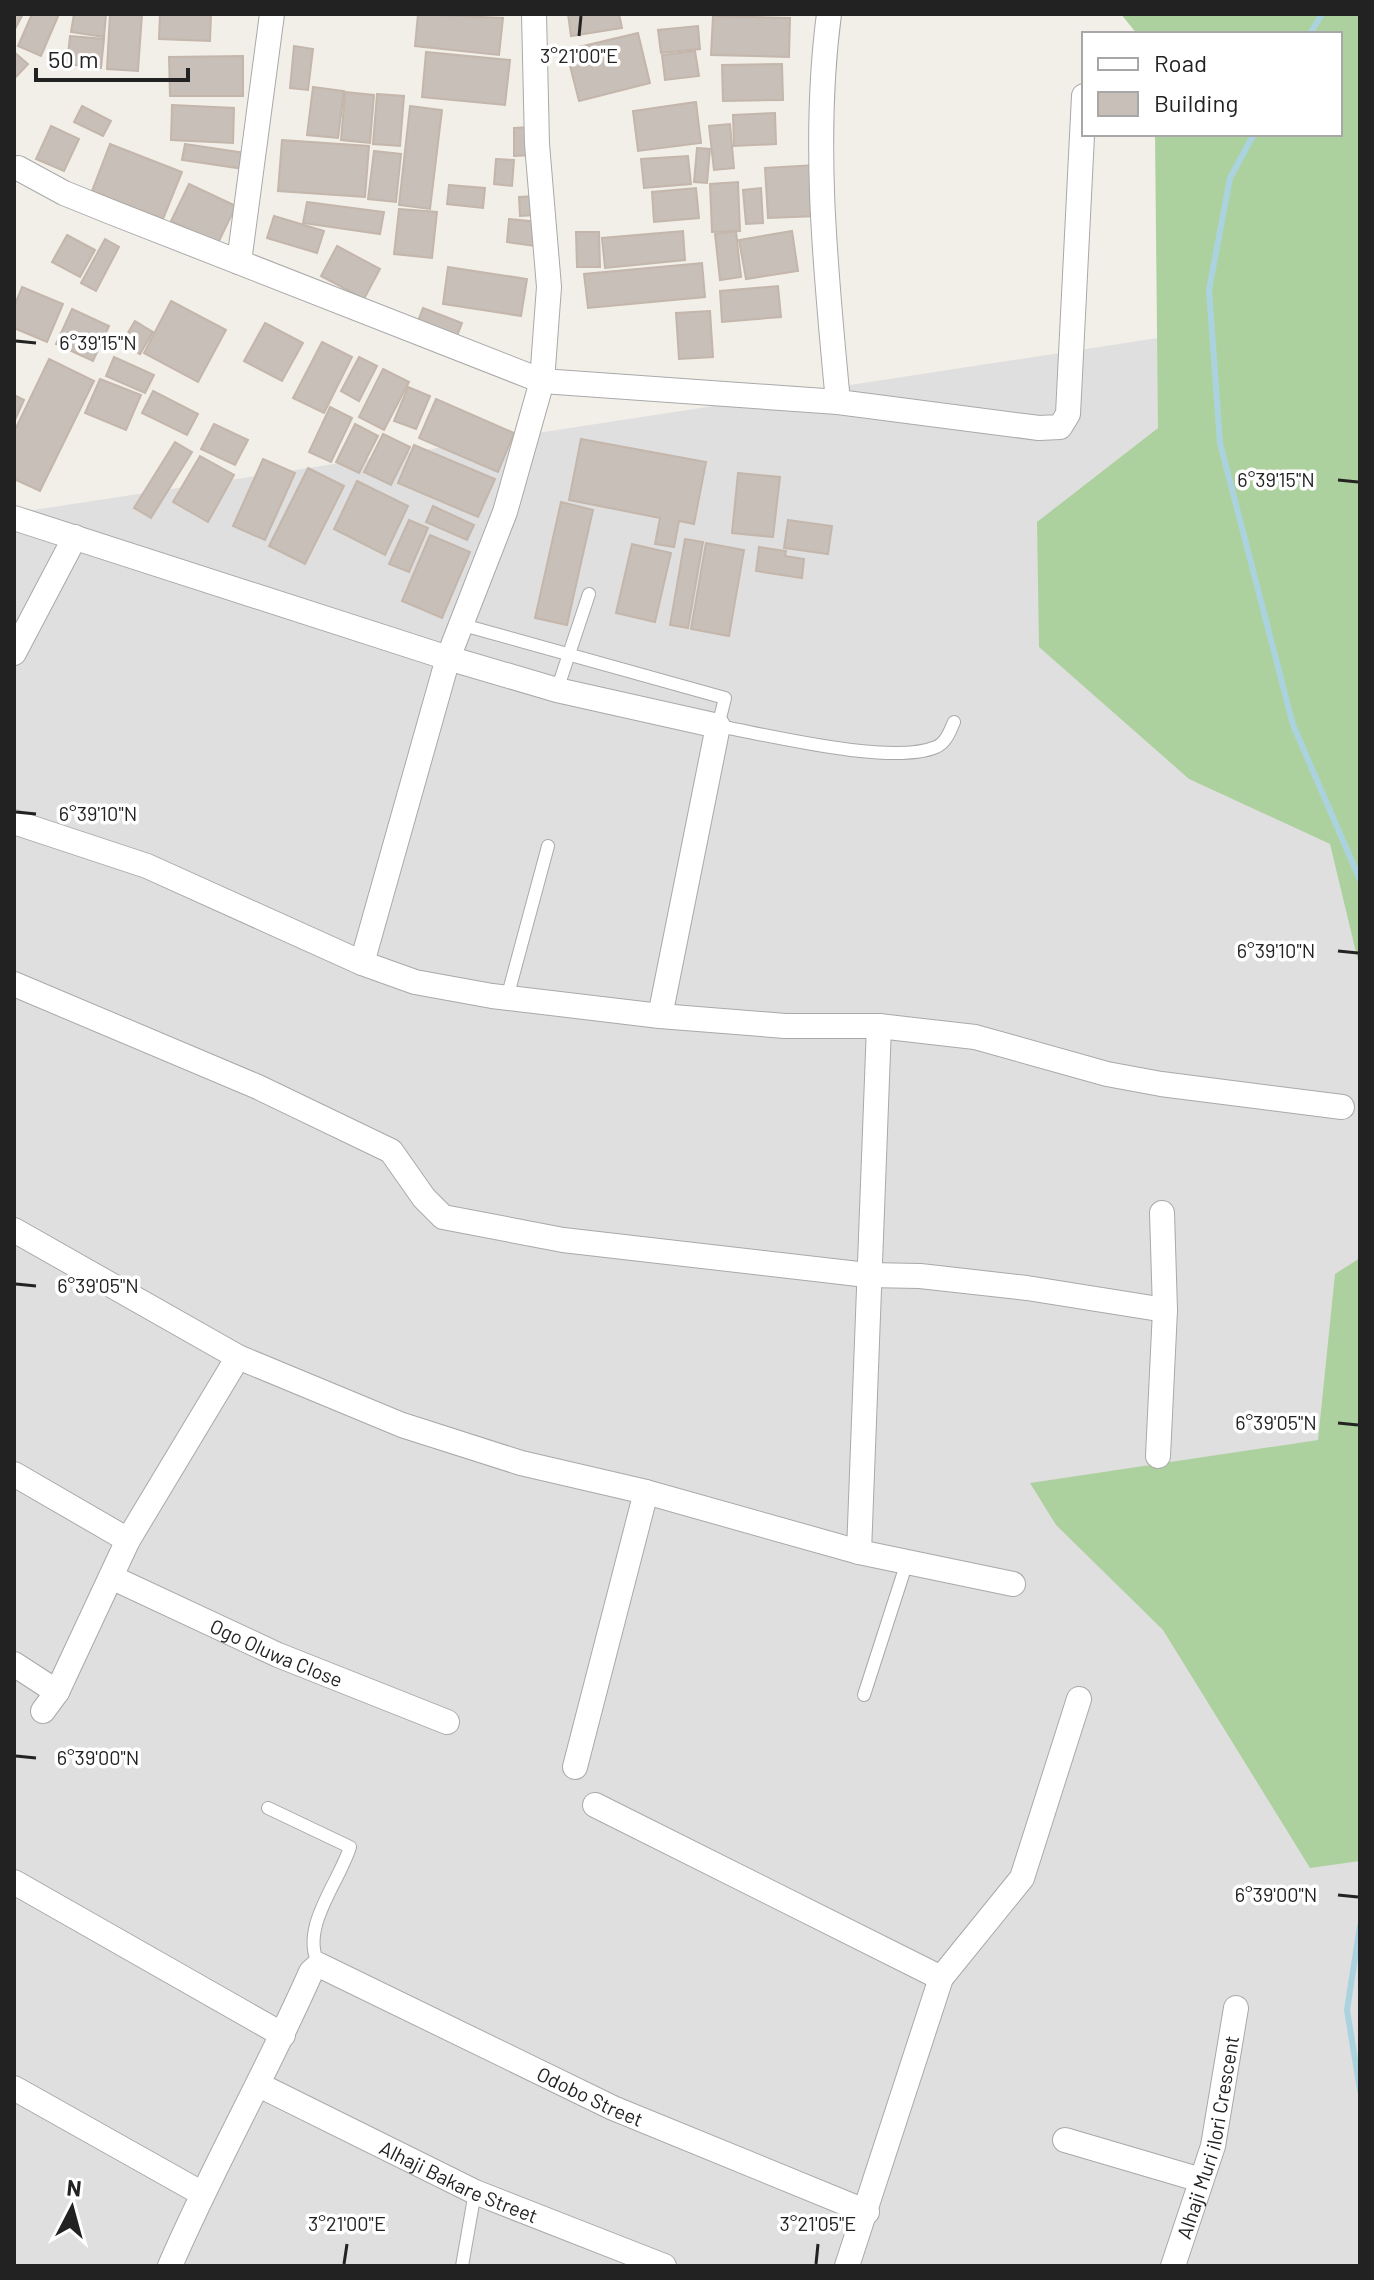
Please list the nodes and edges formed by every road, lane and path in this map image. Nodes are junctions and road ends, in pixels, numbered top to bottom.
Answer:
1 (272, 14) edge
2 (534, 14) edge
3 (829, 14) edge
4 (1082, 136) edge
5 (16, 170) edge
6 (239, 262) junction
7 (542, 381) junction
8 (838, 402) junction
9 (14, 518) edge
10 (75, 537) junction
11 (589, 594) dead end
12 (463, 625) junction
13 (14, 653) edge
14 (568, 655) junction
15 (448, 658) junction
16 (557, 690) junction
17 (954, 722) dead end
18 (718, 726) junction
19 (14, 822) edge
20 (548, 846) dead end
21 (362, 963) junction
22 (14, 984) edge
23 (507, 998) junction
24 (660, 1016) junction
25 (879, 1026) junction
26 (1342, 1107) dead end
27 (1162, 1213) dead end
28 (14, 1230) edge
29 (867, 1275) junction
30 (1165, 1310) junction
31 (238, 1357) junction
32 (1158, 1456) dead end
33 (14, 1474) edge
34 (646, 1492) junction
35 (128, 1540) junction
36 (859, 1552) junction
37 (907, 1562) junction
38 (111, 1577) junction
39 (1013, 1584) dead end
40 (14, 1664) edge
41 (864, 1695) dead end
42 (1079, 1699) dead end
43 (447, 1722) dead end
44 (575, 1767) dead end
45 (595, 1805) dead end
46 (268, 1808) dead end
47 (14, 1882) edge
48 (319, 1965) junction
49 (941, 1978) junction
50 (1236, 2008) dead end
51 (283, 2035) junction
52 (259, 2085) junction
53 (14, 2088) edge
54 (1065, 2140) dead end
55 (1201, 2180) junction
56 (475, 2192) junction
57 (201, 2193) junction
58 (867, 2212) junction
59 (170, 2266) edge
60 (462, 2266) edge
61 (664, 2266) edge
62 (847, 2266) edge
63 (1173, 2266) edge

1 - 6 street
2 - 7 street
3 - 8 street
4 - 8 street
5 - 6 street
6 - 7 street
7 - 8 street
7 - 12 street
9 - 10 street
10 - 13 street
10 - 15 street
11 - 14 lane
12 - 14 lane
12 - 15 street
14 - 16 lane
14 - 18 lane
15 - 16 street
15 - 21 street
16 - 18 street
17 - 18 lane
18 - 24 street
19 - 21 street
20 - 23 lane
21 - 23 street
22 - 29 street
23 - 24 street
24 - 25 street
25 - 26 street
25 - 29 street
27 - 30 street
28 - 31 street
29 - 30 street
29 - 36 street
30 - 32 street
31 - 34 street
31 - 35 street
33 - 35 street
34 - 36 street
34 - 44 street
35 - 38 street
36 - 37 street
37 - 39 street
37 - 41 lane
38 - 40 street
38 - 43 street, Ogo Oluwa Close
42 - 49 street
45 - 49 street
46 - 48 lane
47 - 51 street
48 - 51 street
48 - 58 street, Odobo Street
49 - 58 street
50 - 55 street, Alhaji Muri ilori Crescent
51 - 52 street
52 - 56 street, Alhaji Bakare Street
52 - 57 street
53 - 57 street
54 - 55 street
55 - 63 street, Alhaji Muri ilori Crescent
56 - 60 lane
56 - 61 street, Alhaji Bakare Street
57 - 59 street
58 - 62 street

